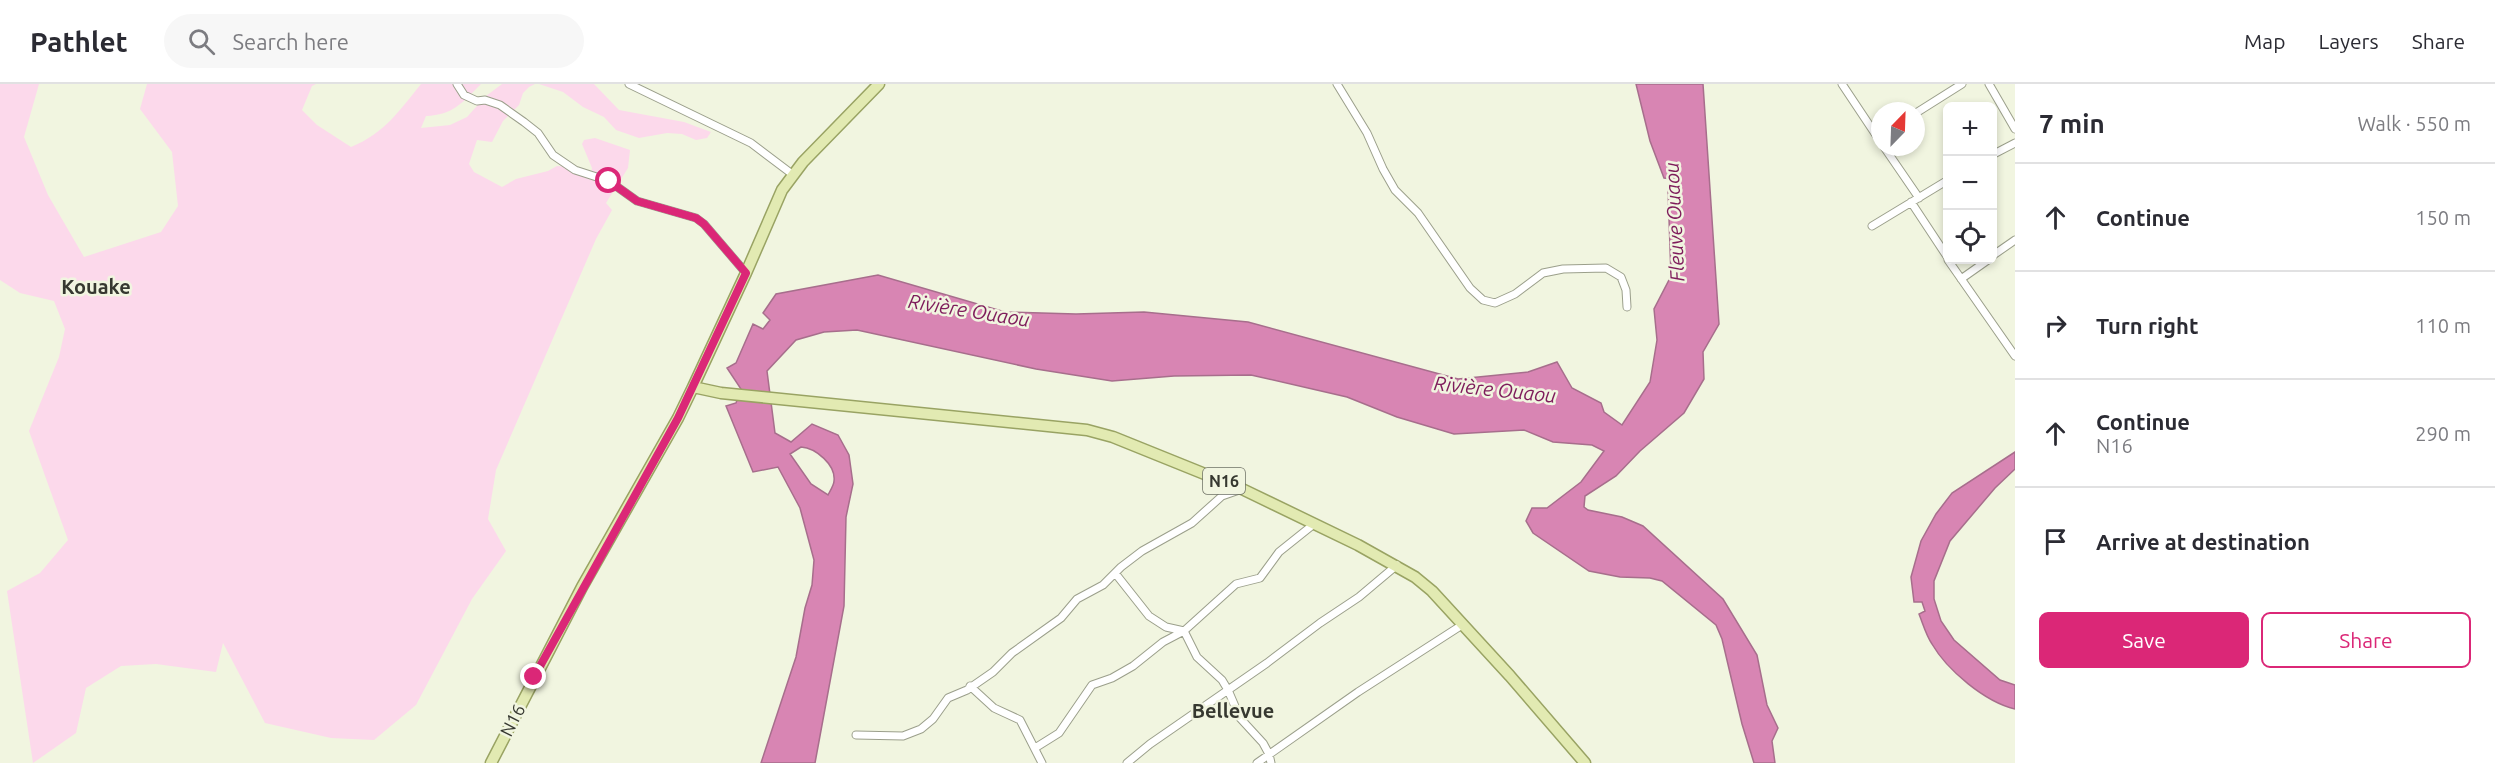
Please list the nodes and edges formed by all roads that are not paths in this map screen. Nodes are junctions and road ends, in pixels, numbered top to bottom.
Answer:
1 (457, 84) edge
2 (629, 84) edge
3 (879, 84) edge
4 (1337, 84) edge
5 (1842, 84) edge
6 (1962, 84) edge
7 (1989, 84) edge
8 (1925, 107) edge
9 (1871, 126) edge
10 (2015, 129) edge
11 (2015, 143) edge
12 (1997, 152) edge
13 (1890, 156) edge
14 (792, 174) junction
15 (1943, 183) edge
16 (1919, 198) junction
17 (1911, 202) junction
18 (1872, 226) dead end
19 (2015, 240) edge
20 (1943, 251) edge
21 (1997, 253) edge
22 (1951, 264) edge
23 (1982, 264) edge
24 (746, 273) junction
25 (1961, 279) junction
26 (1627, 307) dead end
27 (2015, 356) edge
28 (693, 387) junction
29 (1242, 489) junction
30 (1314, 524) junction
31 (1397, 565) junction
32 (1115, 573) junction
33 (1462, 625) junction
34 (1184, 631) junction
35 (970, 686) junction
36 (1228, 690) junction
37 (856, 735) dead end
38 (1035, 747) junction
39 (1269, 754) junction
40 (491, 763) edge
41 (1042, 763) edge
42 (1128, 763) edge
43 (1257, 763) edge
44 (1271, 763) edge
45 (1585, 763) edge

1 - 24 street
2 - 14 street
3 - 14 main road, N16
4 - 26 street
5 - 9 street
6 - 8 street
7 - 10 street
11 - 12 street
13 - 16 street
14 - 24 main road, N16
15 - 16 street
16 - 17 street
17 - 18 street
17 - 20 street
19 - 21 street
22 - 25 street
23 - 25 street
24 - 28 main road, N16
25 - 27 street
28 - 29 main road, N16
28 - 40 main road, N16 / N16
29 - 30 main road, N16
29 - 32 street
30 - 31 main road, N16
30 - 34 street
31 - 33 main road, N16
31 - 36 street
32 - 34 street
32 - 35 street
33 - 39 street
33 - 45 main road, N16
34 - 36 street
34 - 38 street
35 - 37 street
35 - 38 street
36 - 39 street
36 - 42 street
38 - 41 street
39 - 43 street
39 - 44 street

